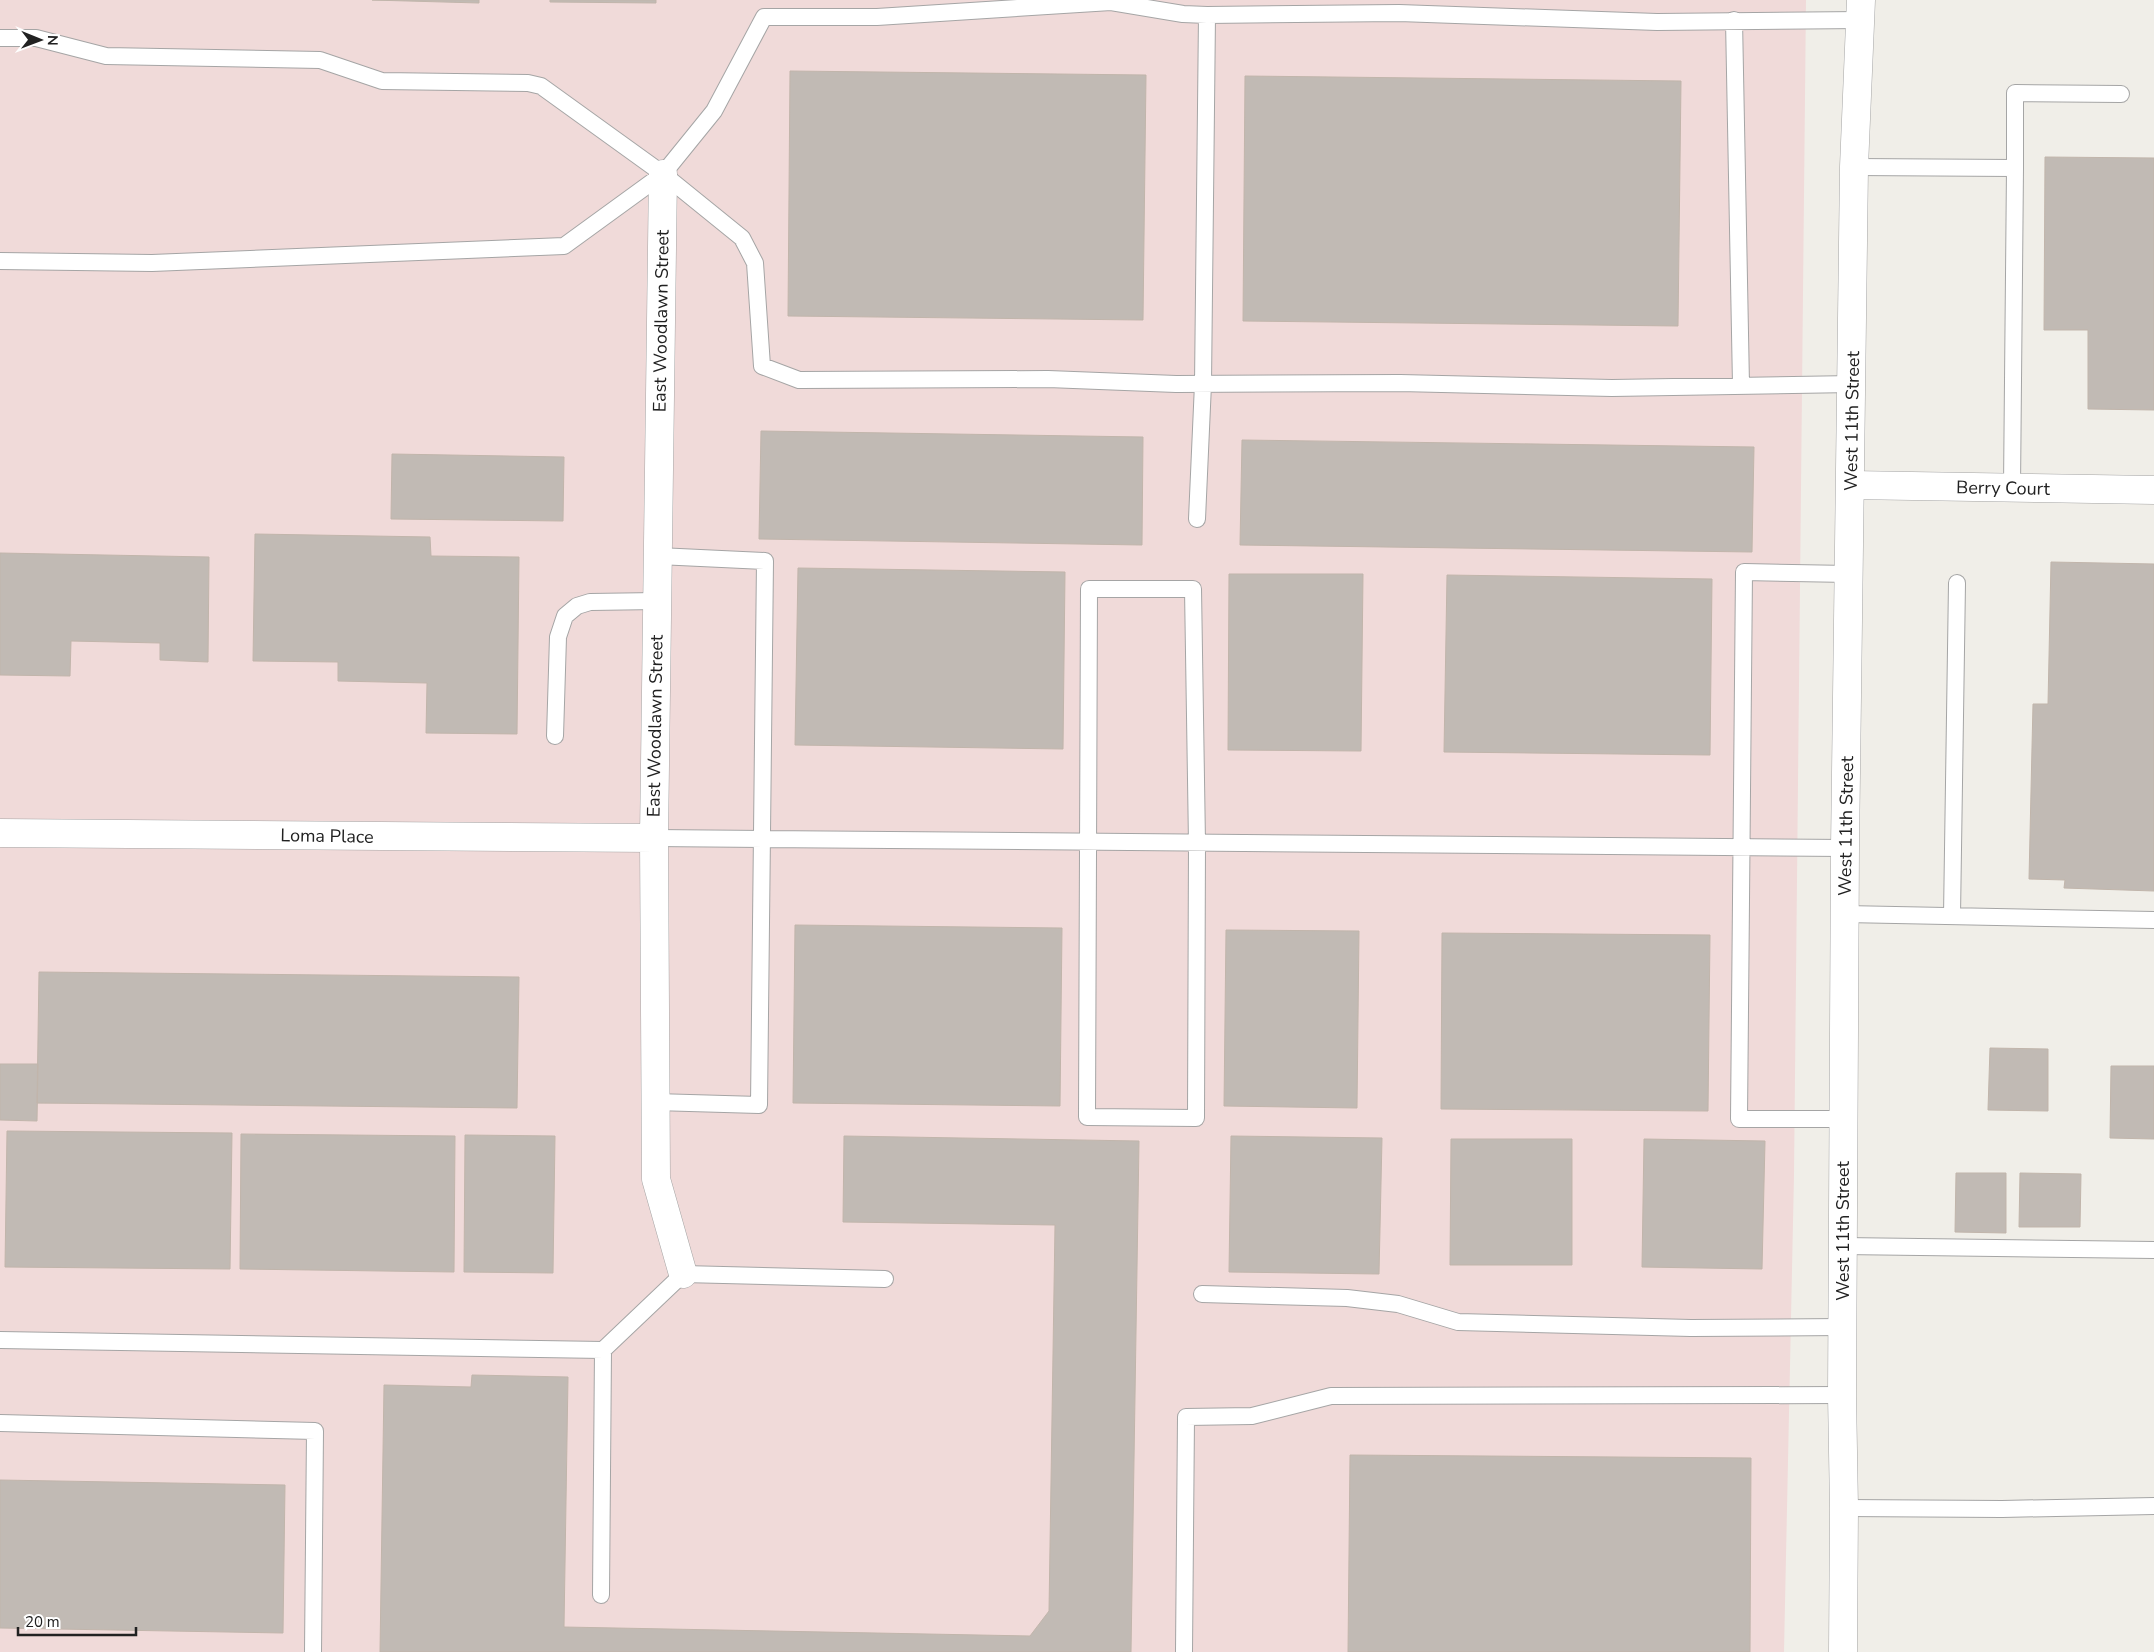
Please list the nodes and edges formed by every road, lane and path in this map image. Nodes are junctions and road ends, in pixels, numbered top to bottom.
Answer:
1 (1861, 10) edge
2 (1207, 15) junction
3 (1734, 20) junction
4 (0, 38) edge
5 (2121, 94) dead end
6 (1854, 167) junction
7 (2015, 168) junction
8 (663, 174) junction
9 (0, 261) edge
10 (1204, 384) junction
11 (1852, 384) junction
12 (1741, 385) junction
13 (1851, 485) junction
14 (2012, 488) junction
15 (2154, 490) edge
16 (1197, 519) dead end
17 (658, 556) junction
18 (1849, 574) junction
19 (1958, 582) dead end
20 (657, 601) junction
21 (556, 736) dead end
22 (0, 833) edge
23 (654, 838) junction
24 (763, 839) junction
25 (1089, 842) junction
26 (1197, 843) junction
27 (1742, 848) junction
28 (1845, 848) junction
29 (1845, 914) junction
30 (1952, 916) junction
31 (2154, 920) edge
32 (656, 1102) junction
33 (1844, 1119) junction
34 (1843, 1246) junction
35 (2154, 1250) edge
36 (683, 1274) junction
37 (885, 1279) dead end
38 (1202, 1294) dead end
39 (1843, 1327) junction
40 (0, 1340) edge
41 (603, 1350) junction
42 (1842, 1395) junction
43 (0, 1423) edge
44 (2154, 1506) edge
45 (1844, 1508) junction
46 (602, 1596) dead end
47 (313, 1652) edge
48 (1184, 1652) edge
49 (1843, 1652) edge

1 - 3 lane
1 - 6 street, West 11th Street
2 - 3 lane
2 - 8 lane
2 - 10 lane
3 - 12 lane
4 - 8 lane
5 - 7 lane
6 - 7 lane
6 - 11 street, West 11th Street
7 - 14 lane
8 - 9 lane
8 - 10 lane
8 - 17 street, East Woodlawn Street
10 - 12 lane
10 - 16 lane
11 - 12 lane
11 - 13 street, West 11th Street
13 - 14 street, Berry Court
13 - 18 street, West 11th Street
14 - 15 street, Berry Court
17 - 20 street, East Woodlawn Street
17 - 24 lane
18 - 27 lane
18 - 28 street, West 11th Street
19 - 30 lane
20 - 21 lane
20 - 23 street, East Woodlawn Street
22 - 23 street, Loma Place
23 - 24 lane
23 - 32 street, East Woodlawn Street
24 - 25 lane
24 - 32 lane
25 - 26 lane
25 - 26 lane
25 - 26 lane
26 - 27 lane
27 - 28 lane
27 - 33 lane
28 - 29 street, West 11th Street
29 - 30 lane
29 - 33 street, West 11th Street
30 - 31 lane
32 - 36 street, East Woodlawn Street
33 - 34 street, West 11th Street
34 - 35 lane
34 - 39 street, West 11th Street
36 - 37 lane
36 - 41 lane
38 - 39 lane
39 - 42 street, West 11th Street
40 - 41 lane
41 - 46 lane
42 - 45 street, West 11th Street
42 - 48 lane
43 - 47 lane
44 - 45 lane
45 - 49 street, West 11th Street

